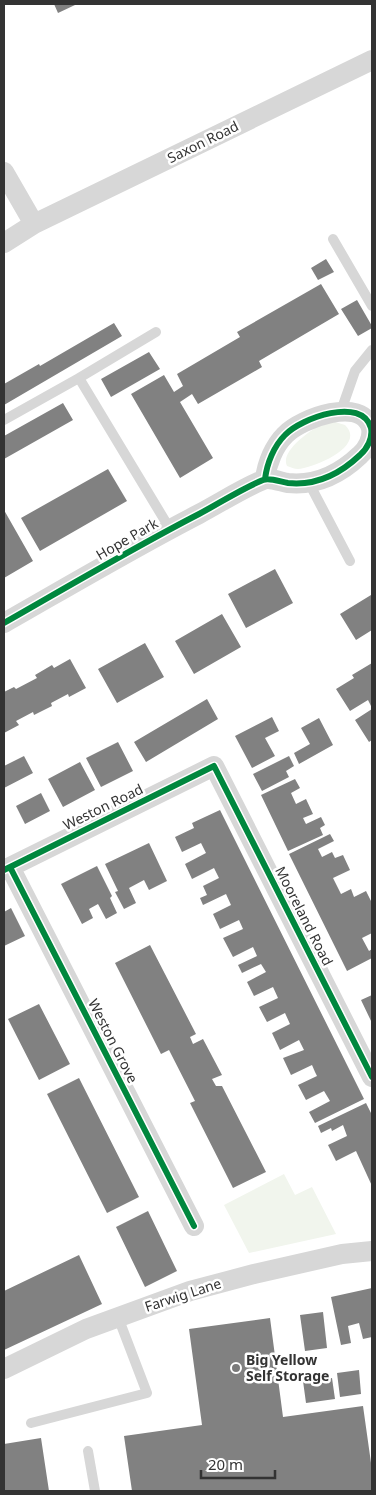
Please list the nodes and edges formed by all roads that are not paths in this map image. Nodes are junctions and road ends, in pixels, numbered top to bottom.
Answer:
1 (372, 60) edge
2 (4, 172) edge
3 (34, 224) junction
4 (333, 239) dead end
5 (4, 243) edge
6 (372, 306) edge
7 (156, 332) dead end
8 (372, 350) edge
9 (79, 378) junction
10 (341, 412) junction
11 (4, 420) edge
12 (265, 479) junction
13 (309, 483) junction
14 (170, 529) junction
15 (350, 562) dead end
16 (4, 623) edge
17 (214, 766) joint
18 (7, 869) edge
19 (372, 1077) edge
20 (194, 1226) dead end
21 (372, 1251) edge
22 (118, 1317) junction
23 (4, 1369) edge
24 (31, 1423) dead end
25 (88, 1451) dead end
26 (95, 1491) edge

1 - 3 street, Saxon Road
2 - 3 street
3 - 5 street, Saxon Road
4 - 6 lane
7 - 9 lane
8 - 10 lane
9 - 11 lane
9 - 14 lane
10 - 12 street
10 - 13 street
12 - 13 street
12 - 14 street, Hope Park
13 - 15 lane
14 - 16 street, Hope Park
17 - 18 street, Weston Road
17 - 19 street, Mooreland Road
18 - 20 street, Weston Grove
21 - 22 street, Farwig Lane
22 - 23 street, Farwig Lane
22 - 24 lane
25 - 26 lane

